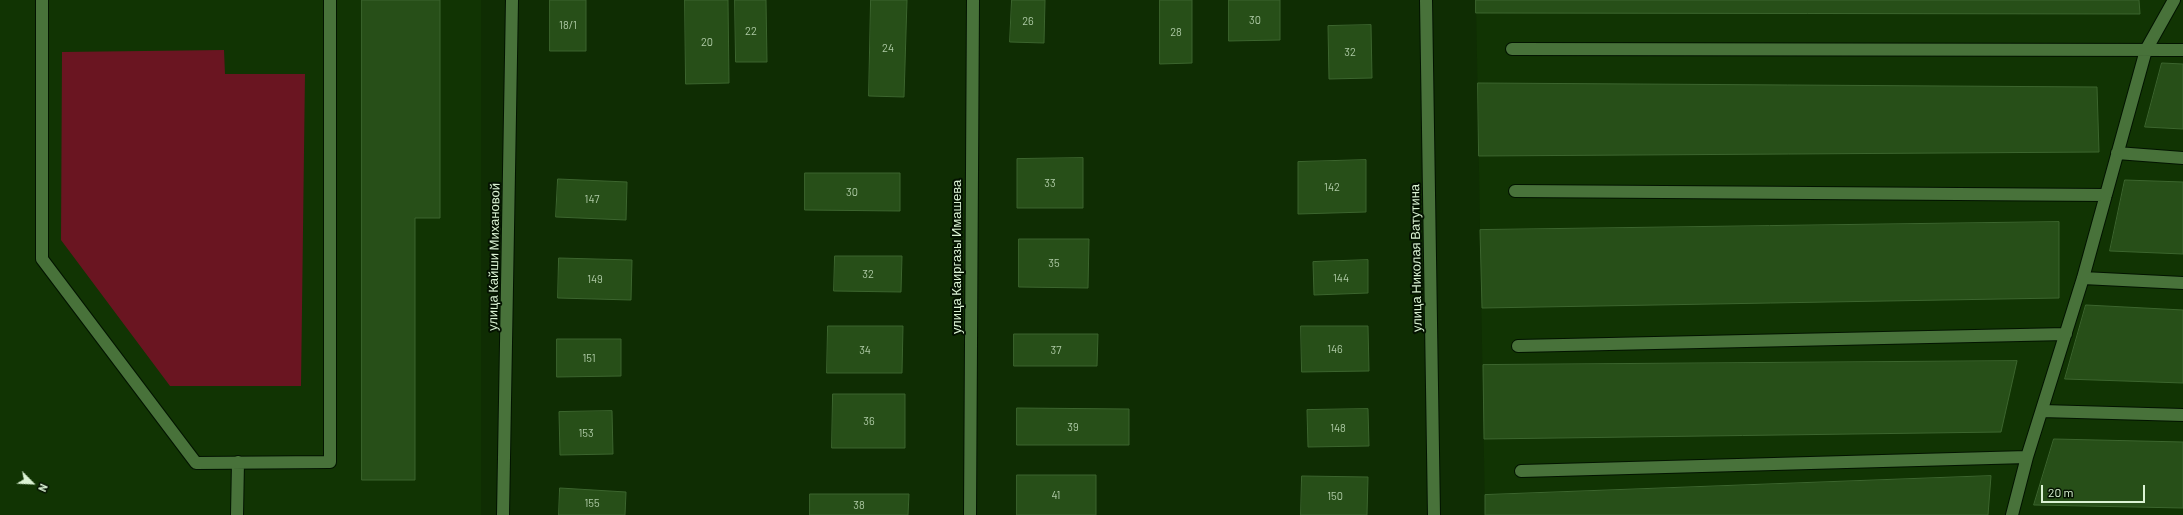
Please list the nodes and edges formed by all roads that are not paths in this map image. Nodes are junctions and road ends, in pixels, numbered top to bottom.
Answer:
1 (42, 0) edge
2 (330, 0) edge
3 (512, 0) edge
4 (973, 0) edge
5 (1426, 0) edge
6 (2174, 0) edge
7 (1512, 49) dead end
8 (2146, 50) junction
9 (2183, 50) edge
10 (2117, 153) junction
11 (2183, 158) edge
12 (1515, 191) dead end
13 (2106, 195) junction
14 (2083, 278) junction
15 (2183, 283) edge
16 (2066, 334) junction
17 (1518, 346) dead end
18 (2042, 411) junction
19 (2183, 415) edge
20 (2028, 457) junction
21 (238, 462) junction
22 (1521, 471) dead end
23 (237, 515) edge
24 (503, 515) edge
25 (970, 515) edge
26 (1434, 515) edge
27 (2012, 515) edge

1 - 21 street
2 - 21 street
3 - 24 street, улица Кайши Михановой
4 - 25 street, улица Каиргазы Имашева
5 - 26 street, улица Николая Ватутина
6 - 8 street
7 - 8 street
8 - 9 street
8 - 10 street
10 - 11 street
10 - 13 street
12 - 13 street
13 - 14 street
14 - 15 street
14 - 16 street
16 - 17 street
16 - 18 street
18 - 19 street
18 - 20 street
20 - 22 street
20 - 27 street
21 - 23 street

